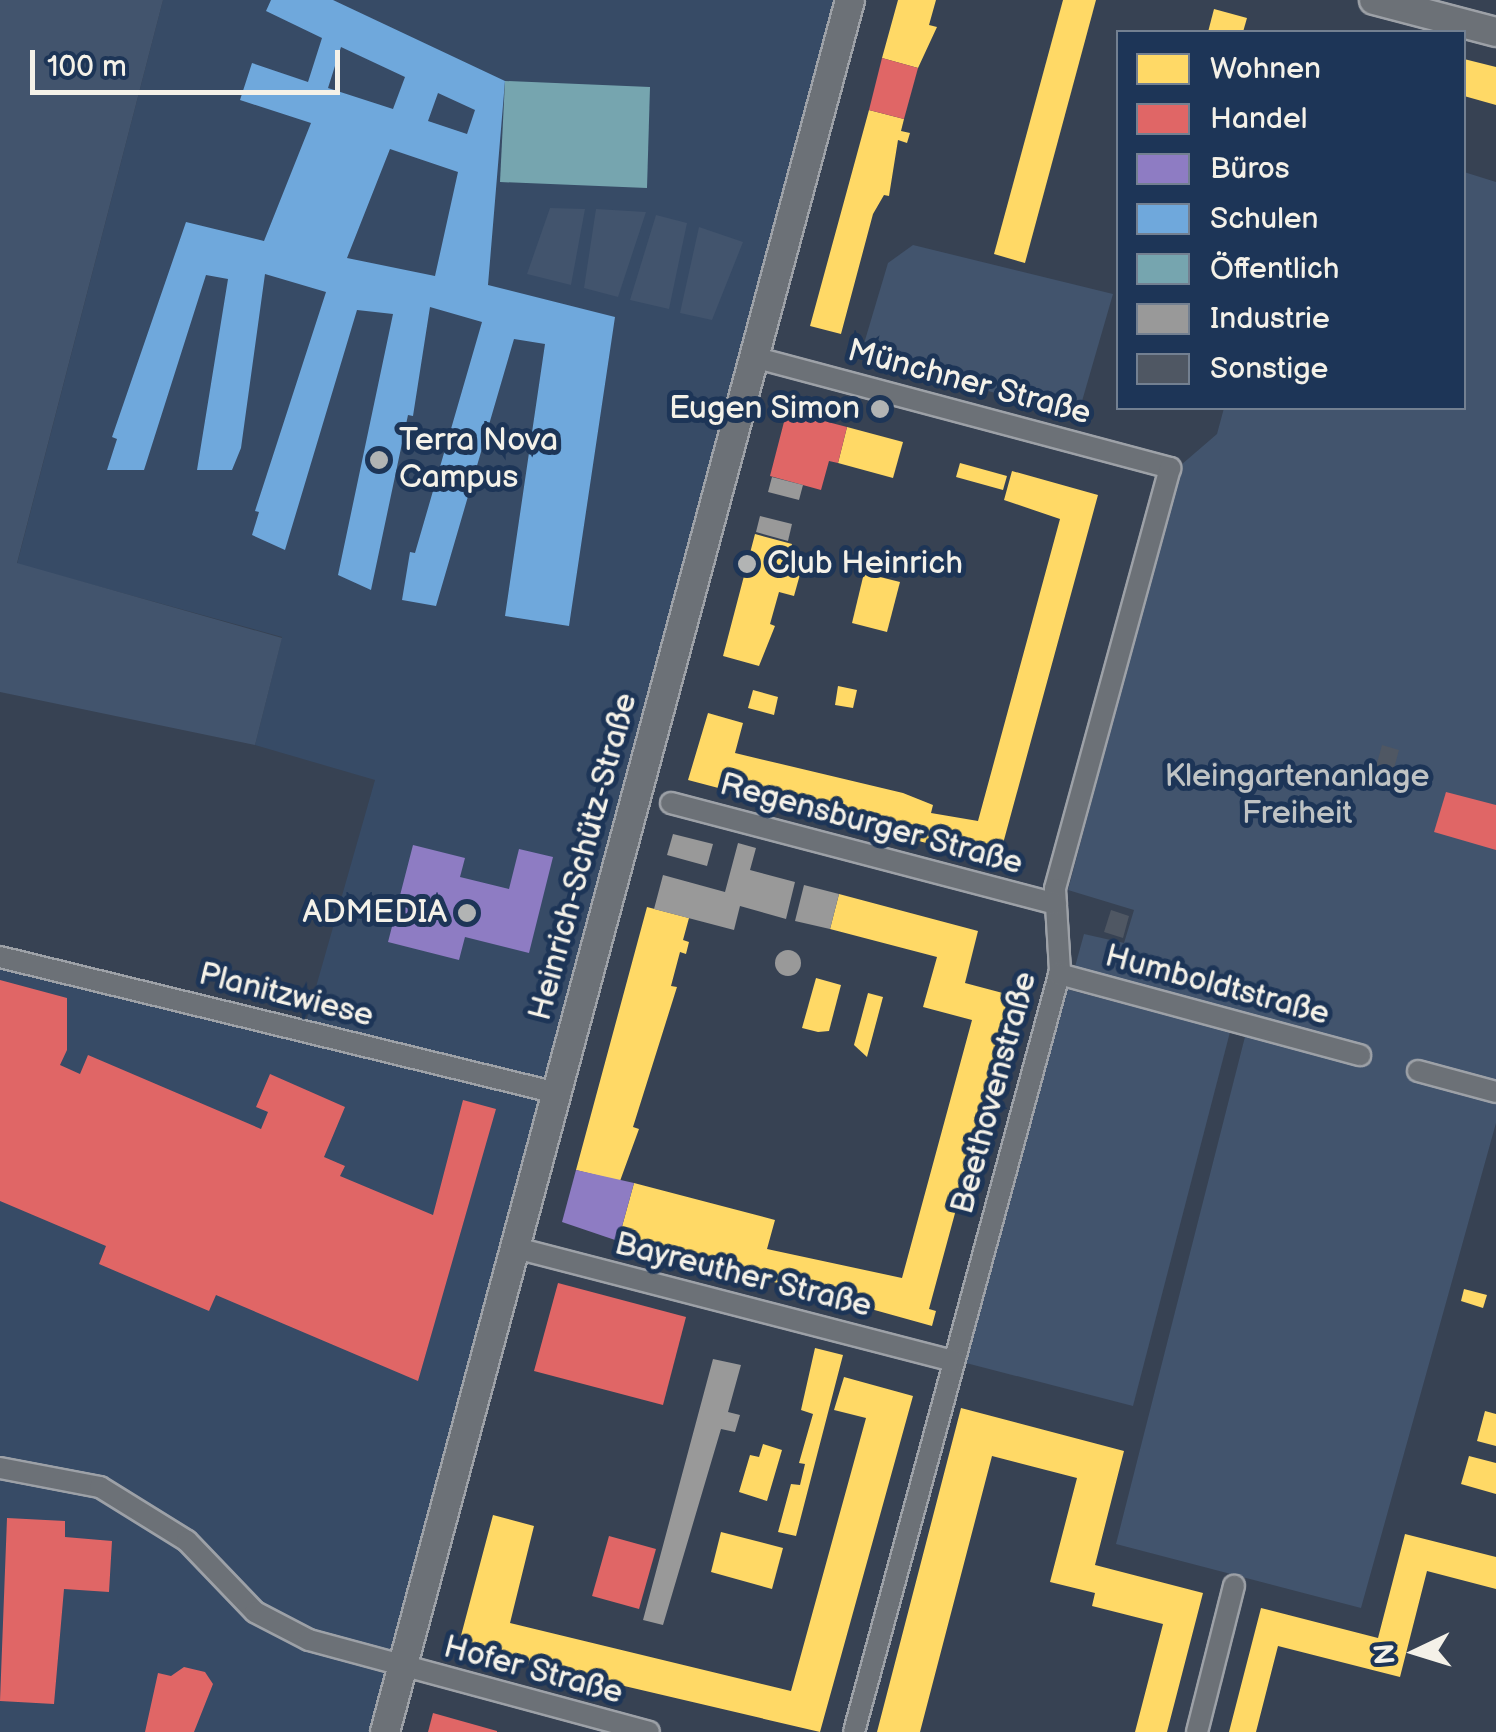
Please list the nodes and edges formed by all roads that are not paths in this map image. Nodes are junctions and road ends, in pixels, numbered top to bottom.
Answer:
1 (850, 0) edge
2 (1374, 0) edge
3 (1496, 32) edge
4 (753, 357) junction
5 (1170, 468) joint
6 (670, 803) dead end
7 (1056, 904) junction
8 (0, 956) edge
9 (1059, 974) junction
10 (1360, 1055) dead end
11 (1418, 1071) dead end
12 (1496, 1092) edge
13 (557, 1093) junction
14 (516, 1248) junction
15 (954, 1361) junction
16 (0, 1468) edge
17 (1234, 1586) dead end
18 (402, 1667) junction
19 (386, 1732) edge
20 (649, 1732) edge
21 (854, 1732) edge
22 (1197, 1732) edge

1 - 4 main road, Heinrich-Schütz-Straße
2 - 3 main road
4 - 5 street, Münchner Straße
4 - 13 main road, Heinrich-Schütz-Straße
5 - 7 street, Beethovenstraße
6 - 7 street, Regensburger Straße
7 - 9 street, Beethovenstraße
8 - 13 street, Planitzwiese
9 - 10 street, Humboldtstraße
9 - 15 street, Beethovenstraße
11 - 12 street
13 - 14 main road, Heinrich-Schütz-Straße
14 - 15 street, Bayreuther Straße
14 - 18 main road, Heinrich-Schütz-Straße
15 - 21 street, Beethovenstraße
16 - 18 street
17 - 22 street
18 - 19 main road, Heinrich-Schütz-Straße
18 - 20 street, Hofer Straße

